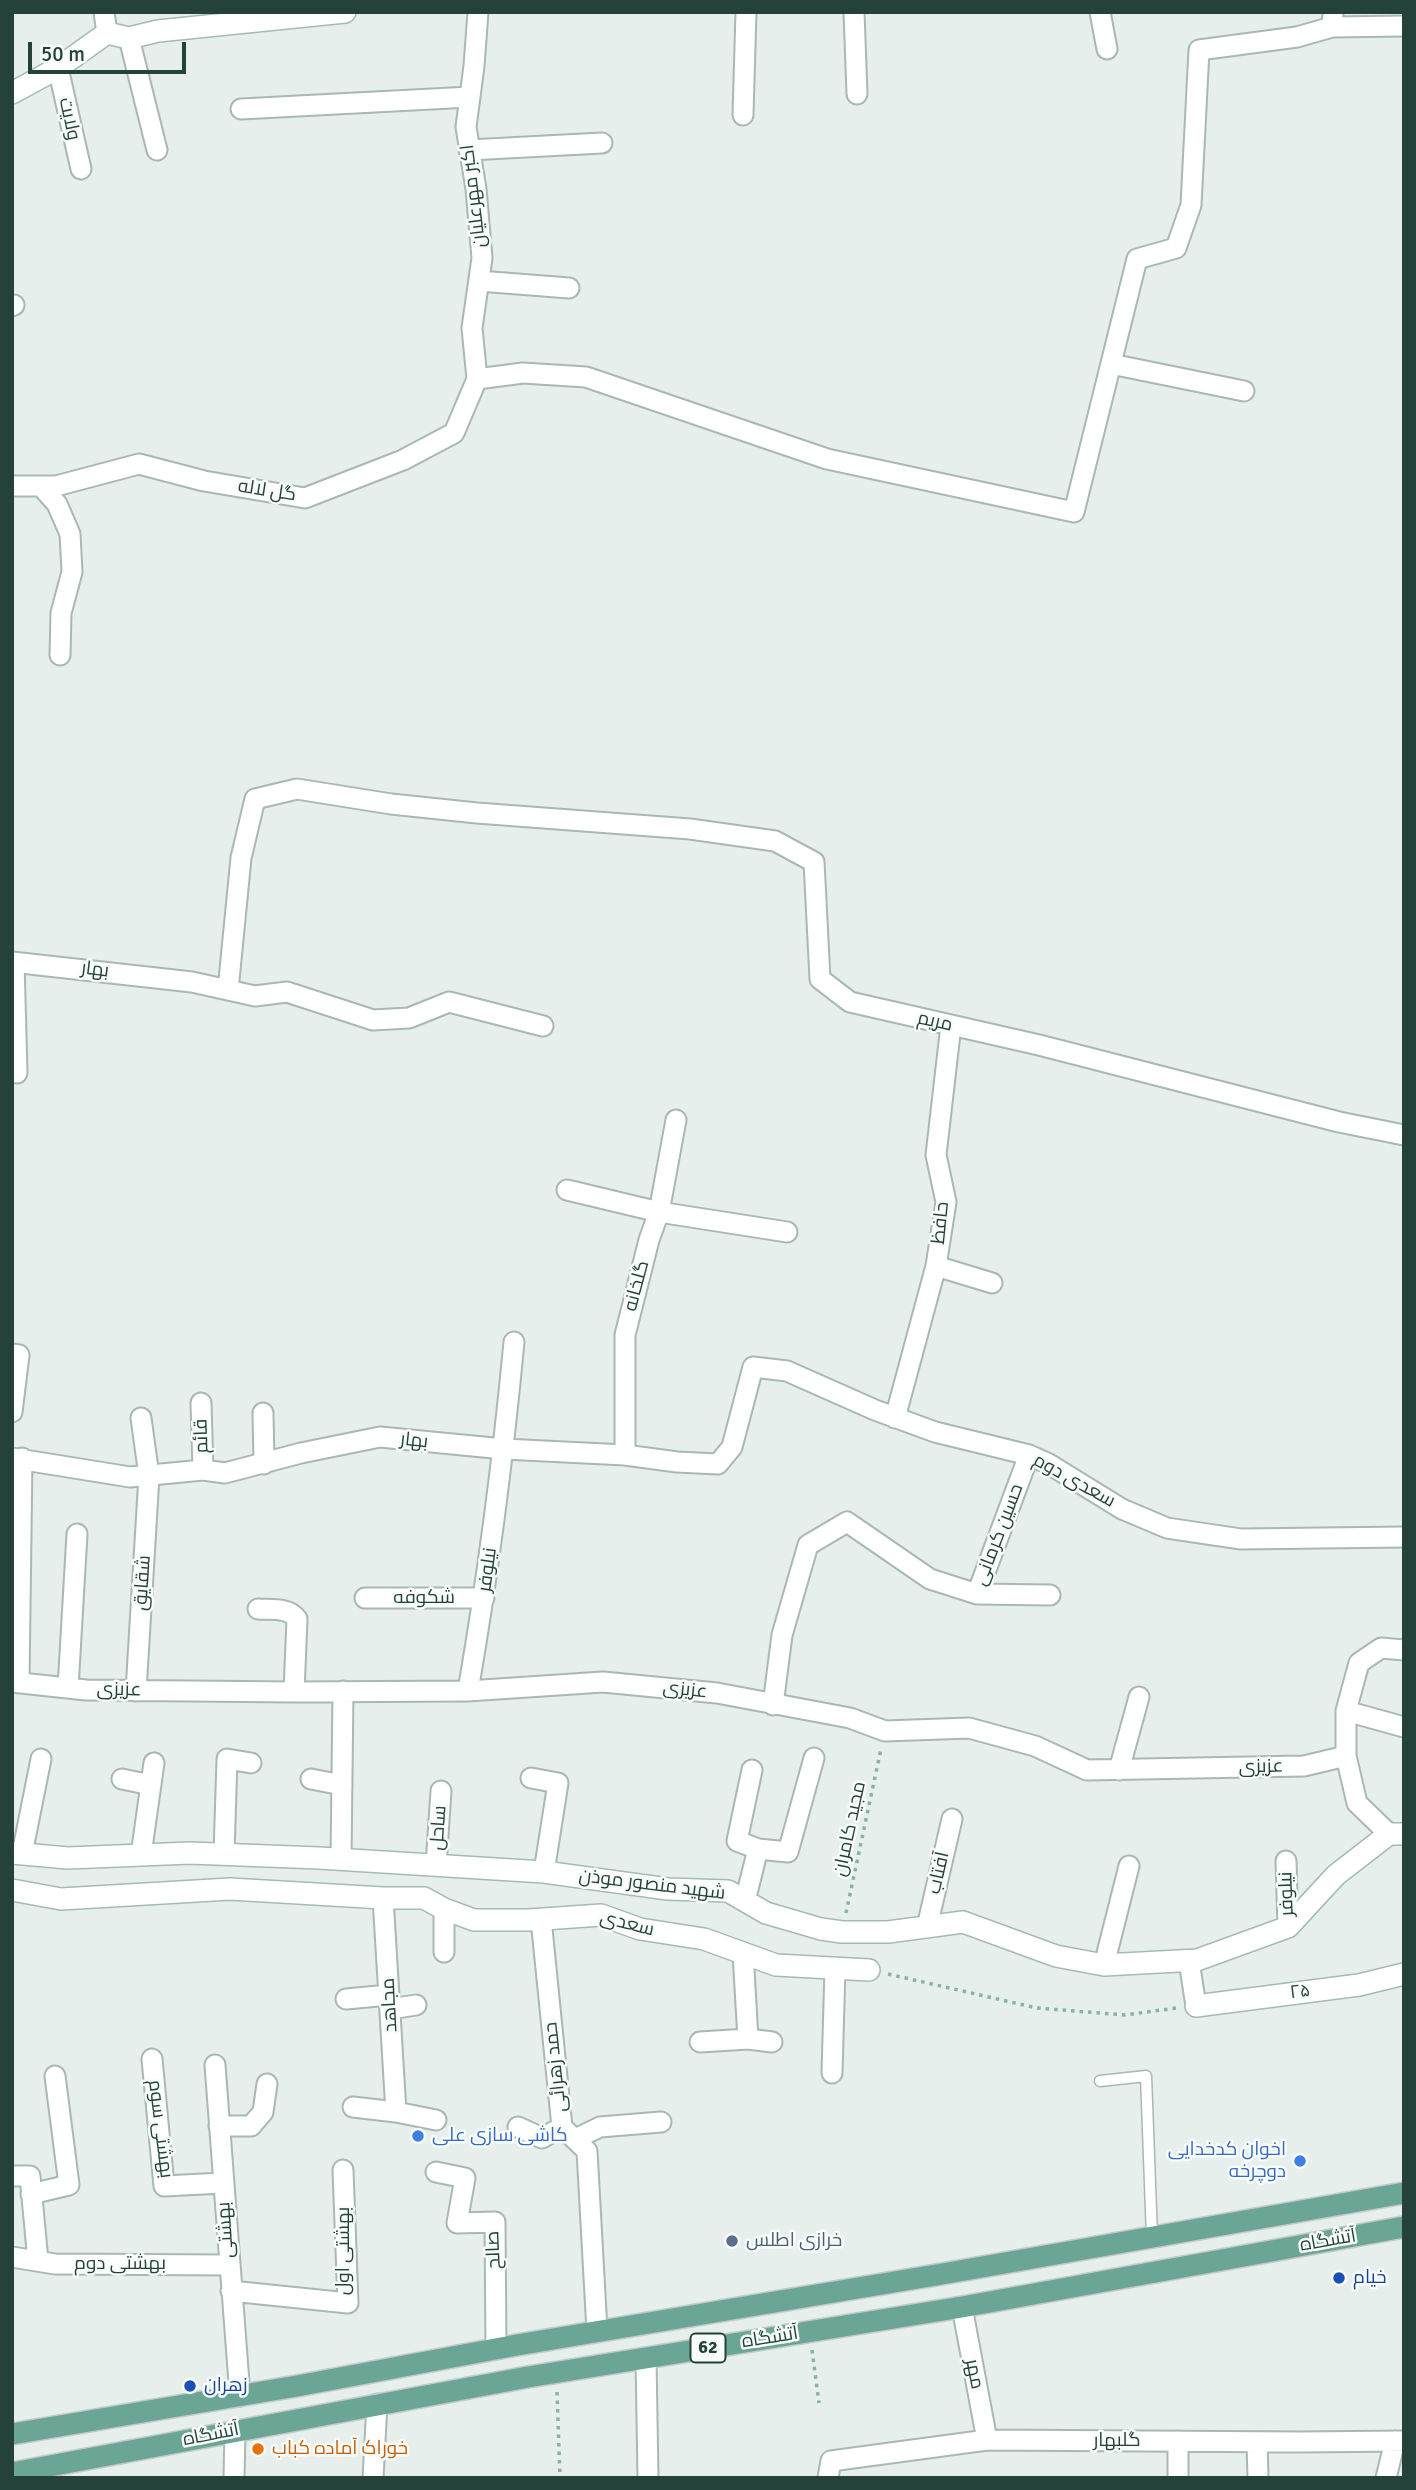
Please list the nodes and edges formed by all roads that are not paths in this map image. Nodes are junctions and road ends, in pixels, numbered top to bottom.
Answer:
1 (345, 12) edge
2 (478, 12) edge
3 (746, 12) edge
4 (854, 12) edge
5 (1100, 12) edge
6 (248, 17) edge
7 (1333, 20) edge
8 (106, 23) edge
9 (1404, 26) edge
10 (129, 37) junction
11 (1107, 49) dead end
12 (58, 68) junction
13 (12, 93) edge
14 (857, 93) dead end
15 (470, 97) junction
16 (241, 109) dead end
17 (743, 115) dead end
18 (602, 143) dead end
19 (158, 150) dead end
20 (469, 150) junction
21 (81, 169) dead end
22 (479, 281) junction
23 (569, 288) dead end
24 (1111, 364) junction
25 (477, 379) junction
26 (1244, 391) dead end
27 (14, 483) edge
28 (41, 486) junction
29 (60, 655) dead end
30 (13, 962) edge
31 (228, 990) junction
32 (951, 1025) junction
33 (543, 1026) dead end
34 (17, 1073) dead end
35 (676, 1120) dead end
36 (1404, 1135) edge
37 (567, 1189) dead end
38 (659, 1212) junction
39 (787, 1232) dead end
40 (936, 1266) junction
41 (992, 1283) dead end
42 (514, 1342) dead end
43 (15, 1355) edge
44 (753, 1367) joint
45 (201, 1403) dead end
46 (12, 1412) edge
47 (263, 1413) dead end
48 (895, 1418) junction
49 (141, 1419) dead end
50 (504, 1450) junction
51 (625, 1455) junction
52 (1029, 1455) junction
53 (17, 1458) edge
54 (264, 1464) junction
55 (203, 1470) junction
56 (149, 1476) junction
57 (77, 1534) dead end
58 (1404, 1537) edge
59 (977, 1594) junction
60 (1051, 1595) dead end
61 (365, 1598) dead end
62 (484, 1598) junction
63 (258, 1609) dead end
64 (1404, 1650) edge
65 (15, 1683) edge
66 (68, 1688) junction
67 (136, 1691) junction
68 (343, 1691) junction
69 (468, 1691) junction
70 (294, 1692) junction
71 (1139, 1696) dead end
72 (774, 1704) junction
73 (1346, 1711) junction
74 (1404, 1727) edge
75 (1346, 1756) junction
76 (814, 1758) dead end
77 (41, 1759) dead end
78 (154, 1763) dead end
79 (251, 1763) dead end
80 (752, 1770) dead end
81 (1119, 1770) junction
82 (531, 1778) dead end
83 (122, 1779) dead end
84 (311, 1779) dead end
85 (342, 1784) junction
86 (151, 1785) junction
87 (441, 1791) dead end
88 (952, 1819) dead end
89 (1396, 1834) edge
90 (758, 1849) junction
91 (17, 1853) edge
92 (224, 1854) junction
93 (141, 1855) junction
94 (341, 1859) junction
95 (1286, 1861) dead end
96 (436, 1865) junction
97 (1129, 1866) dead end
98 (544, 1872) junction
99 (12, 1890) edge
100 (383, 1898) junction
101 (745, 1901) junction
102 (444, 1909) junction
103 (541, 1919) junction
104 (926, 1927) junction
105 (1288, 1927) junction
106 (831, 1930) junction
107 (444, 1952) dead end
108 (743, 1953) junction
109 (1189, 1961) junction
110 (1104, 1965) junction
111 (814, 1967) junction
112 (835, 1968) junction
113 (869, 1970) road end
114 (1404, 1974) edge
115 (346, 1998) dead end
116 (389, 2002) junction
117 (416, 2006) dead end
118 (1196, 2006) joint
119 (748, 2039) junction
120 (700, 2042) dead end
121 (772, 2042) dead end
122 (152, 2059) dead end
123 (215, 2065) dead end
124 (832, 2073) dead end
125 (55, 2076) dead end
126 (1100, 2081) dead end
127 (267, 2084) dead end
128 (353, 2107) dead end
129 (396, 2112) junction
130 (436, 2120) dead end
131 (661, 2122) dead end
132 (219, 2126) junction
133 (518, 2127) dead end
134 (569, 2133) junction
135 (343, 2170) dead end
136 (436, 2172) dead end
137 (12, 2176) edge
138 (223, 2183) junction
139 (1404, 2193) edge
140 (32, 2194) junction
141 (1404, 2227) edge
142 (1152, 2238) junction
143 (12, 2257) edge
144 (38, 2261) junction
145 (228, 2265) junction
146 (231, 2291) junction
147 (962, 2308) junction
148 (697, 2314) junction
149 (597, 2331) junction
150 (496, 2348) junction
151 (702, 2349) junction
152 (646, 2358) junction
153 (600, 2366) junction
154 (240, 2396) junction
155 (377, 2404) junction
156 (234, 2431) junction
157 (12, 2434) edge
158 (987, 2440) junction
159 (1178, 2441) junction
160 (1399, 2441) edge
161 (1257, 2442) junction
162 (830, 2470) edge
163 (12, 2473) edge
164 (234, 2478) edge
165 (373, 2478) edge
166 (648, 2478) edge
167 (1178, 2478) edge
168 (1258, 2478) edge
169 (1386, 2478) edge

1 - 6 street
2 - 15 street, اکبر مهرعلیان
3 - 17 street
4 - 14 street
5 - 11 street
6 - 10 street
7 - 9 street
7 - 24 street
8 - 10 street
8 - 12 street
10 - 19 street
12 - 13 street
12 - 21 street, ولایت
15 - 16 street
15 - 20 street, اکبر مهرعلیان
18 - 20 street
20 - 22 street, اکبر مهرعلیان
22 - 23 street
22 - 25 street, اکبر مهرعلیان
24 - 25 street
24 - 26 street
25 - 28 street, گل لاله
27 - 28 street, گل لاله
28 - 29 street
30 - 31 street, بهار
30 - 34 street
31 - 32 street, مریم
31 - 33 street, بهار
32 - 36 street, مریم
32 - 40 street, حافظ
35 - 38 street, گلخانه
37 - 38 street
38 - 39 street
38 - 51 street, گلخانه
40 - 41 street
40 - 48 street, حافظ
42 - 50 street, نیلوفر
43 - 46 street
44 - 48 street, سعدی دوم
44 - 51 street, بهار
45 - 55 street, قائم
47 - 54 street
48 - 52 street, سعدی دوم
49 - 56 street, شقایق
50 - 51 street, بهار
50 - 54 street, بهار
50 - 62 street, نیلوفر
52 - 58 street, سعدی دوم
52 - 59 street, حسین کرمانی
53 - 56 street, بهار
53 - 65 street
54 - 55 street, بهار
55 - 56 street, بهار
56 - 67 street, شقایق
57 - 66 street
59 - 60 street
59 - 72 street, حسین کرمانی
61 - 62 street, شکوفه
62 - 69 street, نیلوفر
63 - 70 street
64 - 73 street
65 - 66 street, عزیزی
66 - 67 street, عزیزی
67 - 70 street, عزیزی
68 - 69 street, عزیزی
68 - 70 street, عزیزی
68 - 85 street
69 - 72 street, عزیزی
71 - 81 street
72 - 81 street, عزیزی
73 - 74 street
73 - 75 street
75 - 81 street, عزیزی
75 - 89 street
76 - 90 street
77 - 91 street
78 - 86 street
79 - 92 street
80 - 90 street
82 - 98 street
83 - 86 street
84 - 85 street
85 - 94 street
86 - 93 street
87 - 96 street, ساحل
88 - 104 street, آفتاب
89 - 105 street, شهید منصور موذن
90 - 101 street
91 - 93 street, شهید منصور موذن
92 - 93 street, شهید منصور موذن
92 - 94 street, شهید منصور موذن
94 - 96 street, شهید منصور موذن
95 - 105 street, نیلوفر
96 - 98 street, شهید منصور موذن
97 - 110 street
98 - 101 street, شهید منصور موذن
99 - 100 street, سعدی
100 - 102 street, سعدی
100 - 116 street, مجاهد
101 - 106 street, شهید منصور موذن
102 - 103 street, سعدی
102 - 107 street
103 - 108 street, سعدی
103 - 134 street, حمد زهرائی
104 - 106 street, شهید منصور موذن
104 - 110 street, شهید منصور موذن
105 - 109 street, شهید منصور موذن
106 - 111 street
108 - 111 street, سعدی
108 - 119 street
109 - 110 street, شهید منصور موذن
109 - 118 street
111 - 112 street, سعدی
112 - 113 street, سعدی
112 - 124 street
114 - 118 street, ۲۵
115 - 116 street
116 - 117 street
116 - 129 street, مجاهد
119 - 120 street
119 - 121 street
122 - 138 street, بهشتی سوم
123 - 132 street, بهشتی
125 - 140 street
126 - 142 lane
127 - 132 street
128 - 129 street
129 - 130 street
131 - 134 street
132 - 138 street, بهشتی
133 - 134 street
134 - 149 street, حمد زهرائی
135 - 146 street, بهشتی اول
136 - 150 street, صالح
137 - 140 street
138 - 145 street, بهشتی
139 - 142 main road, آتشگاه / 62
140 - 144 street
141 - 147 main road, آتشگاه / 62
142 - 148 main road, آتشگاه / 62
143 - 144 street, بهشتی دوم
144 - 145 street, بهشتی دوم
145 - 146 street, بهشتی
146 - 154 street, بهشتی
147 - 151 main road, آتشگاه / 62
147 - 158 street, مهر
148 - 149 main road, آتشگاه / 62
148 - 151 main road
149 - 150 main road, آتشگاه / 62
149 - 153 main road
150 - 154 main road, آتشگاه / 62
151 - 152 main road, آتشگاه / 62
152 - 153 main road, آتشگاه / 62
152 - 166 street
153 - 155 main road, آتشگاه / 62
154 - 157 main road, آتشگاه / 62
155 - 156 main road, آتشگاه / 62
155 - 165 street
156 - 163 main road, آتشگاه / 62
156 - 164 street
158 - 159 street, گلبهار
158 - 162 street, گلبهار
159 - 161 street, گلبهار
159 - 167 street
160 - 161 street, گلبهار
160 - 169 street
161 - 168 street

